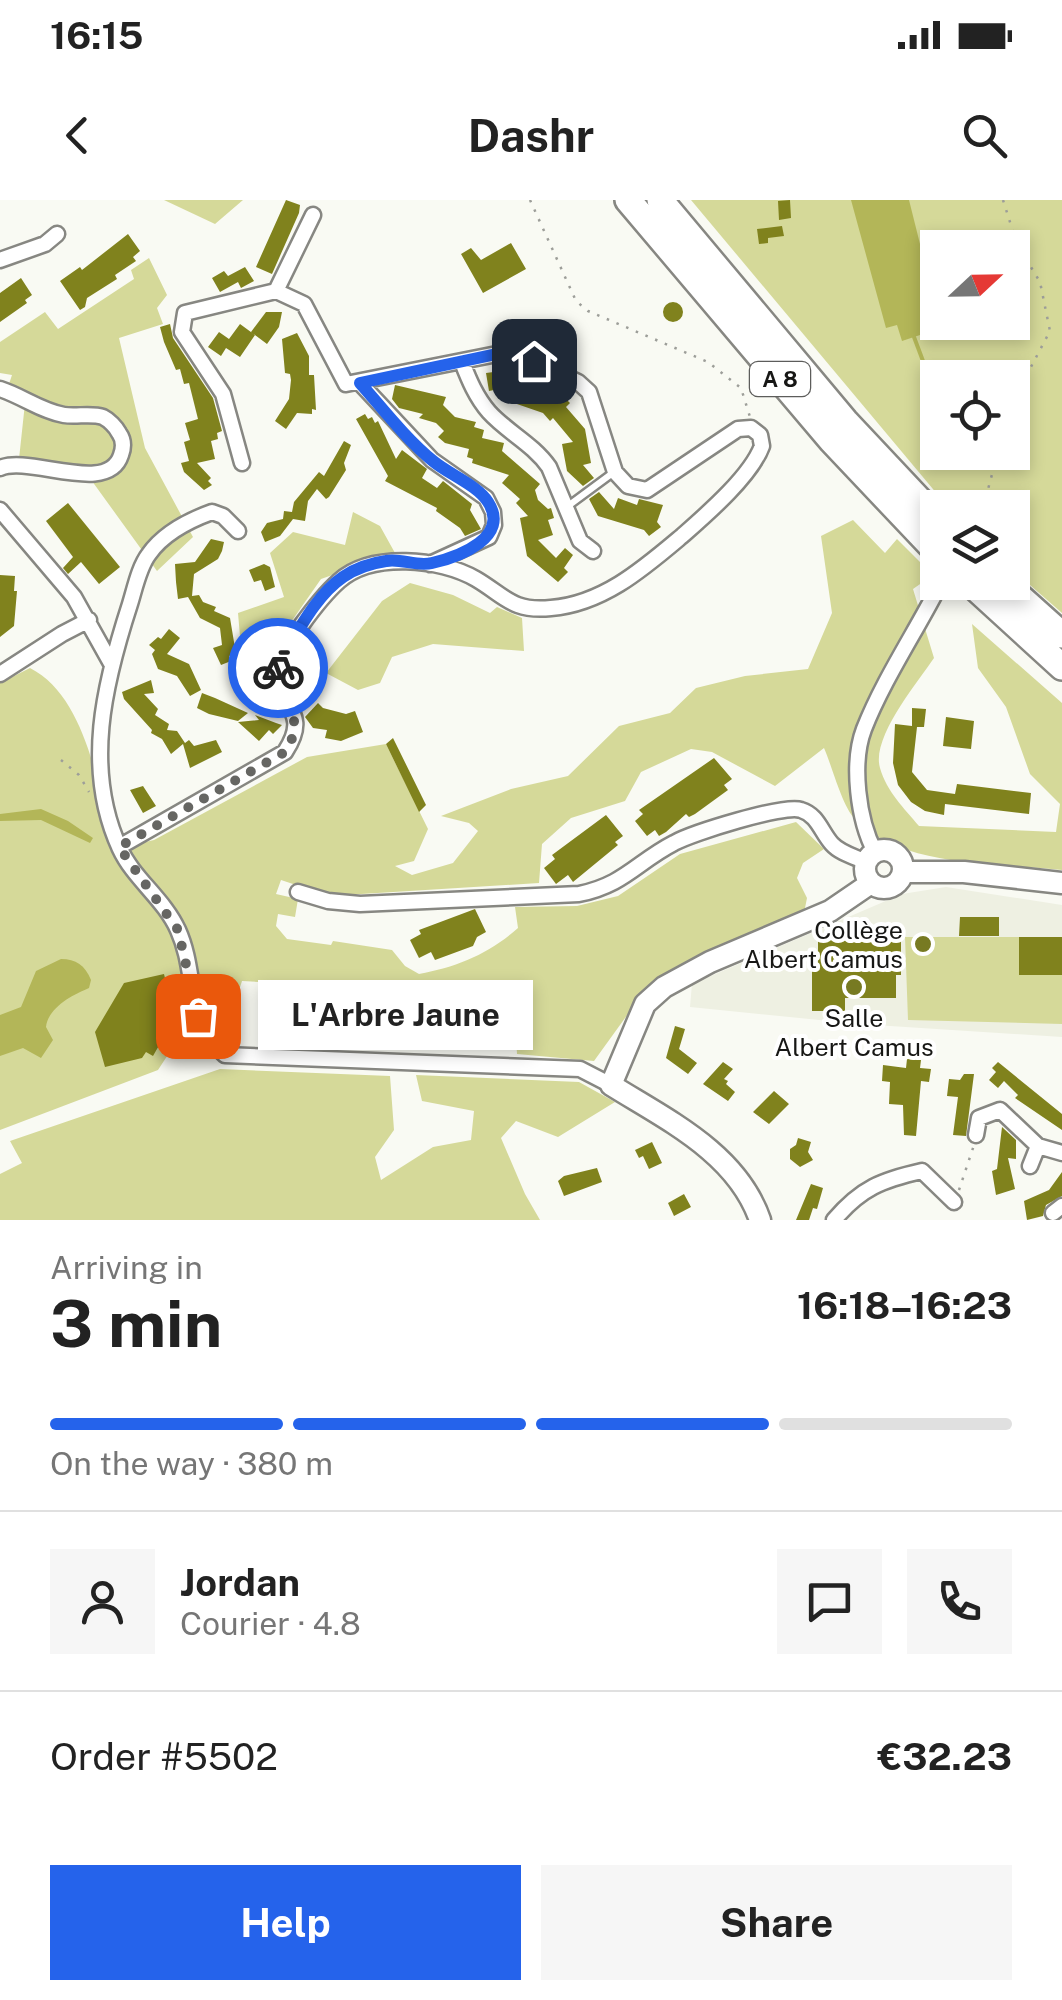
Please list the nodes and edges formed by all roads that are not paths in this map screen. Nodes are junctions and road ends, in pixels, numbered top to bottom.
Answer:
1 (628, 200) edge
2 (660, 200) edge
3 (313, 215) dead end
4 (57, 234) dead end
5 (0, 260) edge
6 (276, 292) junction
7 (462, 362) junction
8 (360, 383) junction
9 (0, 389) edge
10 (242, 462) dead end
11 (0, 468) edge
12 (615, 472) junction
13 (920, 501) edge
14 (565, 508) junction
15 (0, 510) edge
16 (238, 531) dead end
17 (920, 534) edge
18 (593, 552) dead end
19 (430, 564) junction
20 (932, 600) edge
21 (989, 600) edge
22 (1024, 600) edge
23 (90, 620) junction
24 (1062, 635) edge
25 (112, 665) junction
26 (1062, 667) edge
27 (0, 674) edge
28 (119, 847) junction
29 (870, 857) junction
30 (903, 872) junction
31 (1062, 882) edge
32 (870, 883) junction
33 (298, 892) dead end
34 (611, 1085) junction
35 (976, 1135) road end
36 (1038, 1146) junction
37 (1062, 1153) edge
38 (1030, 1166) dead end
39 (954, 1202) road end
40 (760, 1220) edge
41 (834, 1220) edge

1 - 17 highway, A 8
2 - 13 highway, A 8
3 - 6 street
4 - 5 street
6 - 8 street
6 - 10 street
7 - 8 street
7 - 12 street
7 - 14 street
8 - 19 street
9 - 11 street
12 - 14 lane
12 - 19 street
14 - 18 street
15 - 23 street
16 - 25 street
19 - 28 street
20 - 29 street
21 - 26 highway
22 - 24 highway
23 - 25 street
23 - 27 street
25 - 28 street
28 - 34 street
29 - 30 street
29 - 32 street
29 - 33 street
30 - 31 street
30 - 32 street
32 - 34 street
34 - 40 street
35 - 36 street
36 - 37 street
36 - 38 street
39 - 41 street

